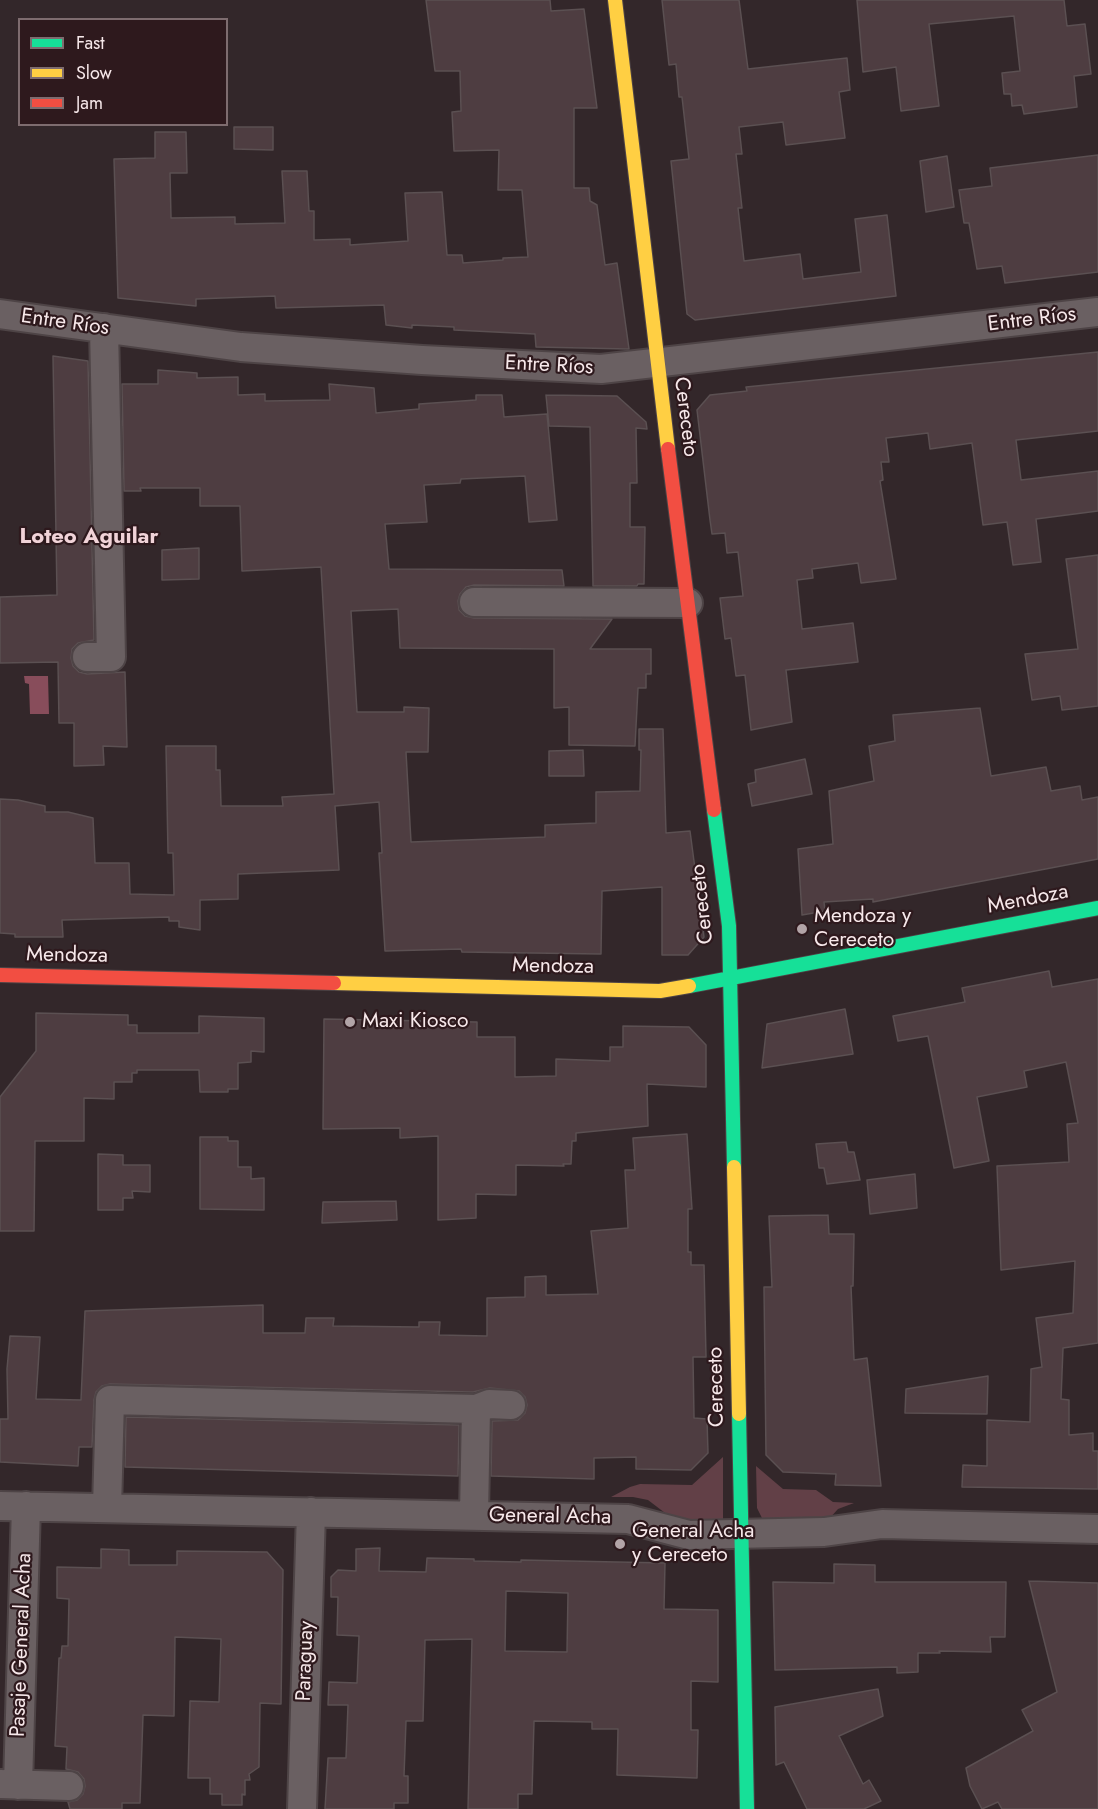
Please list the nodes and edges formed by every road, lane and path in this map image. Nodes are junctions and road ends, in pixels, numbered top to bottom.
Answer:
1 (615, 0) edge
2 (1098, 312) edge
3 (0, 314) edge
4 (104, 328) junction
5 (657, 362) junction
6 (474, 602) dead end
7 (688, 603) junction
8 (87, 657) dead end
9 (1098, 908) edge
10 (0, 975) edge
11 (730, 978) junction
12 (511, 1405) dead end
13 (476, 1409) junction
14 (13, 1506) edge
15 (107, 1508) junction
16 (310, 1512) junction
17 (474, 1515) junction
18 (1098, 1529) edge
19 (741, 1534) junction
20 (9, 1785) edge
21 (69, 1786) dead end
22 (302, 1809) edge
23 (747, 1809) edge

1 - 5 street, Cereceto
2 - 5 street, Entre Ríos
3 - 4 street, Entre Ríos
4 - 5 street, Entre Ríos
4 - 8 street
5 - 7 street, Cereceto
6 - 7 street
7 - 11 street, Cereceto
9 - 11 street, Mendoza
10 - 11 street, Mendoza
11 - 19 street, Cereceto
12 - 13 street
13 - 15 street
13 - 17 street
14 - 15 street, General Acha
14 - 20 street, Pasaje General Acha
15 - 16 street, General Acha
16 - 17 street, General Acha
16 - 22 street, Paraguay
17 - 19 street, General Acha
18 - 19 street, General Acha
19 - 23 street, Cereceto
20 - 21 street

